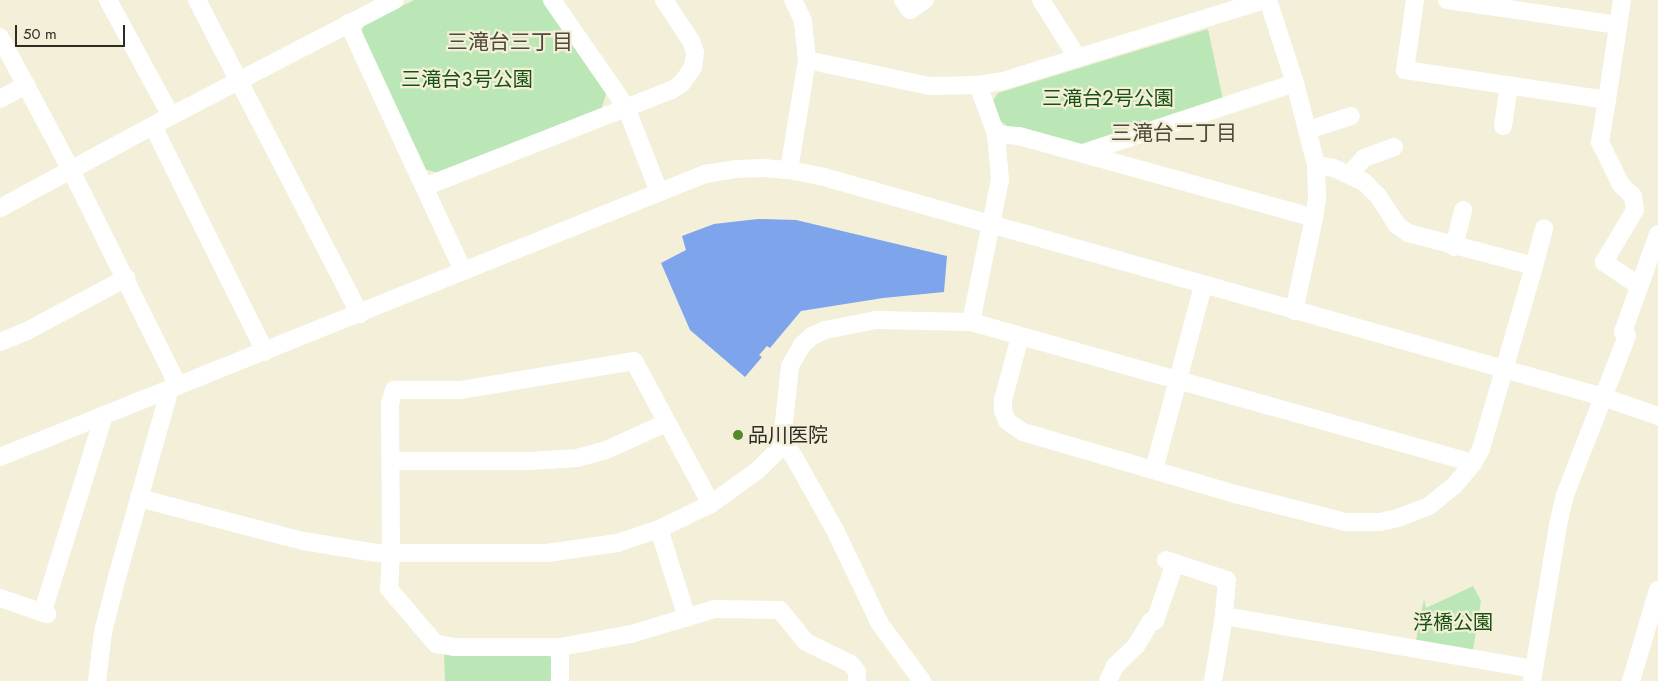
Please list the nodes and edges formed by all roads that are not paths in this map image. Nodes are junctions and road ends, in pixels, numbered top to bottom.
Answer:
1 (108, 0) edge
2 (198, 0) edge
3 (395, 0) edge
4 (552, 0) edge
5 (664, 0) edge
6 (793, 0) edge
7 (903, 0) edge
8 (925, 0) edge
9 (1041, 0) edge
10 (1266, 0) edge
11 (1415, 0) edge
12 (1447, 0) edge
13 (1622, 0) edge
14 (1491, 3) edge
15 (348, 23) junction
16 (1618, 25) junction
17 (0, 37) edge
18 (1078, 58) junction
19 (807, 60) junction
20 (240, 82) junction
21 (1295, 83) junction
22 (26, 85) junction
23 (978, 85) junction
24 (1509, 85) junction
25 (0, 99) edge
26 (1607, 100) junction
27 (626, 108) junction
28 (171, 116) junction
29 (1351, 116) dead end
30 (153, 126) junction
31 (1503, 126) dead end
32 (1308, 130) junction
33 (996, 134) junction
34 (1394, 147) dead end
35 (1083, 153) junction
36 (1316, 165) junction
37 (71, 170) junction
38 (789, 170) junction
39 (1350, 174) junction
40 (424, 187) junction
41 (659, 192) junction
42 (0, 208) edge
43 (1463, 210) dead end
44 (1314, 218) junction
45 (993, 225) junction
46 (1544, 228) dead end
47 (1658, 234) edge
48 (1454, 246) junction
49 (1534, 266) junction
50 (463, 271) junction
51 (126, 278) junction
52 (1203, 286) junction
53 (1639, 286) junction
54 (1294, 311) junction
55 (360, 314) junction
56 (971, 322) junction
57 (1020, 337) junction
58 (0, 342) edge
59 (265, 352) junction
60 (1505, 370) junction
61 (1177, 380) junction
62 (174, 387) junction
63 (1603, 397) junction
64 (104, 415) junction
65 (1658, 416) edge
66 (666, 423) junction
67 (782, 441) junction
68 (0, 457) edge
69 (391, 461) junction
70 (1473, 463) junction
71 (1154, 470) junction
72 (139, 498) junction
73 (711, 504) junction
74 (659, 529) junction
75 (391, 553) junction
76 (1658, 590) edge
77 (0, 598) edge
78 (1224, 616) junction
79 (687, 618) junction
80 (1653, 623) edge
81 (560, 647) junction
82 (1533, 675) edge
83 (97, 681) edge
84 (560, 681) edge
85 (857, 681) edge
86 (922, 681) edge
87 (1108, 681) edge
88 (1213, 681) edge
89 (1631, 681) edge

1 - 28 street
2 - 20 street
3 - 15 street
4 - 27 street
5 - 27 street
6 - 19 street
7 - 8 street
9 - 18 street
10 - 18 street
10 - 21 street
11 - 24 street
12 - 14 street
13 - 16 street
14 - 16 street
15 - 20 street
15 - 40 street
16 - 26 street
17 - 22 street
18 - 23 street
19 - 23 street
19 - 38 street
20 - 28 street
20 - 55 street
21 - 32 street
21 - 35 street
22 - 25 street
22 - 37 street
23 - 33 street
24 - 26 street
24 - 31 street
26 - 53 street
27 - 40 street
27 - 41 street
28 - 30 street
29 - 32 street
30 - 37 street
30 - 59 street
32 - 36 street
33 - 35 street
33 - 45 street
34 - 39 street
35 - 44 street
36 - 39 street
36 - 44 street
37 - 42 street
37 - 51 street
38 - 41 street
38 - 45 street
39 - 48 street
40 - 50 street
41 - 50 street
43 - 48 street
44 - 54 street
45 - 52 street
45 - 56 street
46 - 49 street
47 - 53 street
48 - 49 street
49 - 60 street
50 - 55 street
51 - 58 street
51 - 62 street
52 - 54 street
52 - 61 street
53 - 63 street
54 - 60 street
55 - 59 street
56 - 57 street
56 - 67 street
57 - 61 street
57 - 71 street
59 - 62 street
60 - 63 street
60 - 70 street
61 - 70 street
61 - 71 street
62 - 64 street
62 - 72 street
63 - 65 street
63 - 82 street
64 - 68 street
64 - 77 street
66 - 69 street
66 - 69 street
66 - 73 street
67 - 73 street
67 - 86 street
69 - 75 street
70 - 71 street
72 - 75 street
72 - 83 street
73 - 74 street
74 - 75 street
74 - 79 street
75 - 81 street
76 - 80 street
78 - 82 street
78 - 87 street
78 - 88 street
79 - 81 street
79 - 85 street
80 - 89 street
81 - 84 street

